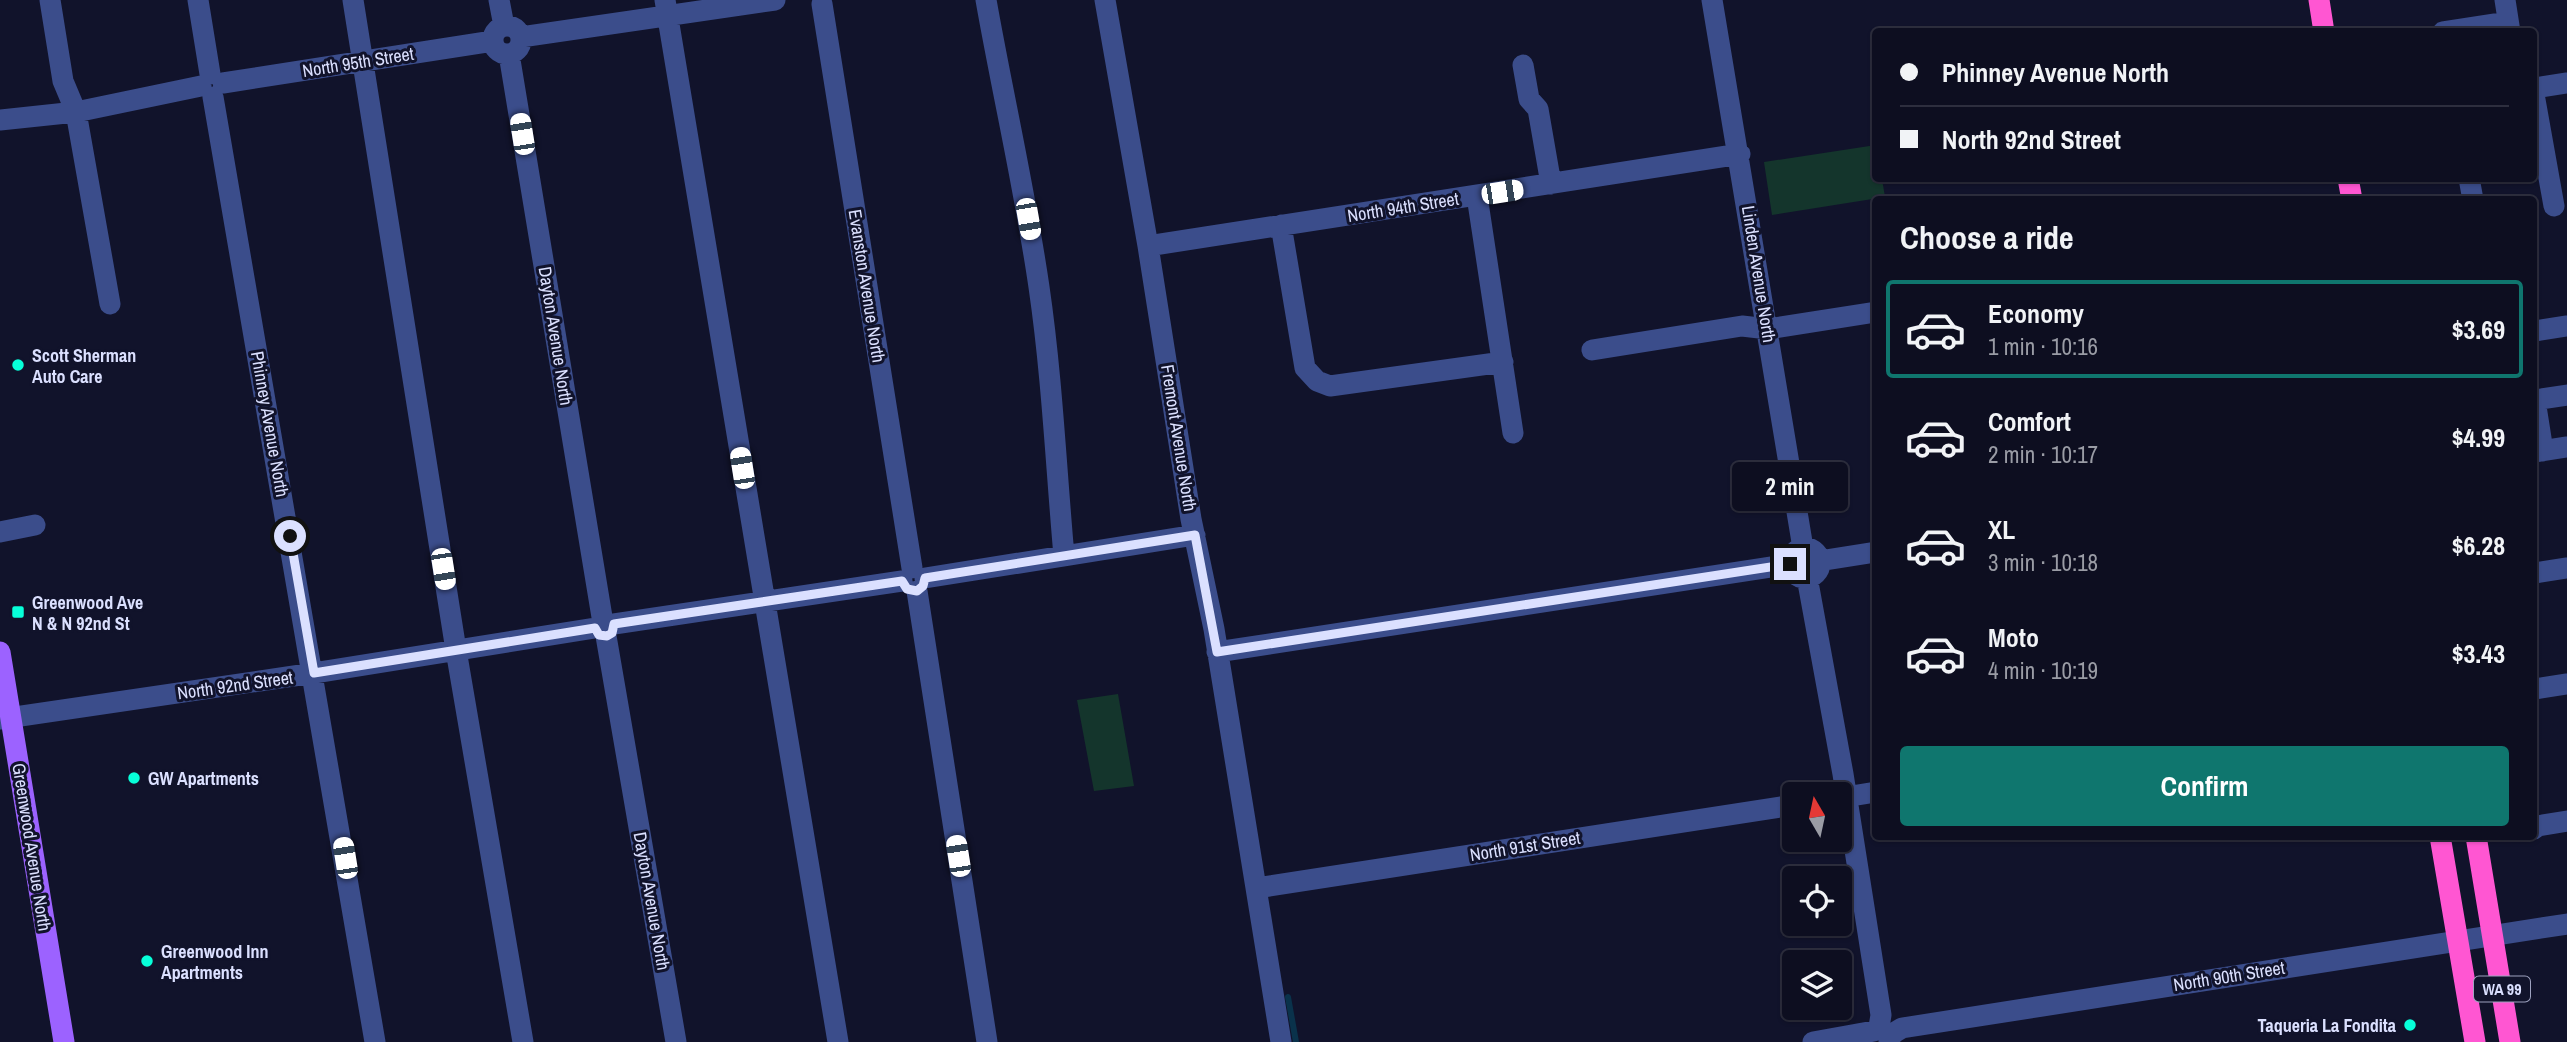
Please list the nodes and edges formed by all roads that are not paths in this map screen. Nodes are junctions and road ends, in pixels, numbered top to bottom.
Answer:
1 (50, 0) edge
2 (198, 0) edge
3 (353, 0) edge
4 (499, 0) edge
5 (775, 0) edge
6 (986, 0) edge
7 (1105, 0) edge
8 (1712, 0) edge
9 (2319, 0) edge
10 (2505, 0) edge
11 (820, 1) edge
12 (666, 8) edge
13 (2509, 27) edge
14 (2323, 28) edge
15 (506, 40) junction
16 (363, 62) junction
17 (1523, 65) dead end
18 (2567, 83) edge
19 (212, 85) junction
20 (2537, 88) edge
21 (76, 112) junction
22 (0, 120) edge
23 (2537, 129) edge
24 (1740, 154) junction
25 (2541, 175) edge
26 (1551, 184) junction
27 (1477, 196) junction
28 (2552, 206) edge
29 (1281, 225) junction
30 (1148, 246) junction
31 (110, 304) dead end
32 (1872, 314) edge
33 (2567, 326) edge
34 (1768, 329) junction
35 (2537, 331) edge
36 (1592, 351) dead end
37 (1503, 362) junction
38 (2567, 395) edge
39 (2537, 400) edge
40 (1513, 433) dead end
41 (2567, 447) edge
42 (2538, 452) edge
43 (35, 525) dead end
44 (0, 532) edge
45 (1195, 535) junction
46 (1872, 553) edge
47 (1065, 556) junction
48 (1805, 563) junction
49 (2567, 568) edge
50 (2537, 573) edge
51 (914, 580) junction
52 (764, 601) junction
53 (604, 626) junction
54 (456, 650) junction
55 (0, 652) edge
56 (1217, 652) junction
57 (314, 673) junction
58 (2567, 684) edge
59 (2537, 689) edge
60 (5, 718) edge
61 (1841, 782) edge
62 (1872, 793) edge
63 (1852, 796) edge
64 (1782, 806) edge
65 (2567, 821) edge
66 (2537, 825) edge
67 (2441, 840) edge
68 (2477, 840) edge
69 (1852, 849) edge
70 (1257, 888) junction
71 (2567, 924) edge
72 (2493, 935) junction
73 (2458, 940) junction
74 (1887, 1034) edge
75 (64, 1042) edge
76 (376, 1042) edge
77 (523, 1042) edge
78 (676, 1042) edge
79 (838, 1042) edge
80 (987, 1042) edge
81 (1281, 1042) edge
82 (1812, 1042) edge
83 (2475, 1042) edge
84 (2511, 1042) edge

1 - 21 street
2 - 19 street, Phinney Avenue North
3 - 16 street
4 - 15 street, Dayton Avenue North
5 - 12 street, North 95th Street
6 - 47 street
7 - 30 street, Fremont Avenue North
8 - 24 street, Linden Avenue North
9 - 14 highway
10 - 13 street
11 - 51 street, Evanston Avenue North
12 - 15 street, North 95th Street
12 - 52 street
15 - 16 street, North 95th Street
15 - 53 street, Dayton Avenue North
16 - 19 street, North 95th Street
16 - 54 street
17 - 26 street
18 - 20 street
19 - 21 street, North 95th Street
19 - 57 street, Phinney Avenue North
21 - 22 street, North 95th Street
21 - 31 street
23 - 25 street
24 - 26 street, North 94th Street
24 - 34 street, Linden Avenue North
25 - 28 street
26 - 27 street, North 94th Street
27 - 29 street, North 94th Street
27 - 37 street
29 - 30 street, North 94th Street
29 - 37 street
30 - 45 street, Fremont Avenue North
32 - 34 street
33 - 35 street
34 - 36 street
34 - 48 street, Linden Avenue North
37 - 40 street
38 - 39 street
41 - 42 street
43 - 44 street
45 - 47 street, North 92nd Street
45 - 56 street, Fremont Avenue North
46 - 48 street
47 - 51 street, North 92nd Street
48 - 56 street
48 - 61 street, Linden Avenue North
49 - 50 street
51 - 52 street, North 92nd Street
51 - 80 street, Evanston Avenue North
52 - 53 street, North 92nd Street
52 - 79 street
53 - 54 street, North 92nd Street
53 - 78 street, Dayton Avenue North
54 - 57 street, North 92nd Street
54 - 77 street
55 - 60 main road, Greenwood Avenue North
56 - 70 street, Fremont Avenue North
57 - 60 street, North 92nd Street
57 - 76 street, Phinney Avenue North
58 - 59 street
60 - 75 main road, Greenwood Avenue North
62 - 63 street
64 - 70 street, North 91st Street
65 - 66 street
67 - 73 highway, WA 99
68 - 72 highway, WA 99
69 - 74 street, Linden Avenue North
70 - 81 street, Fremont Avenue North
71 - 72 street, North 90th Street
72 - 73 street, North 90th Street
72 - 84 highway, WA 99
73 - 74 street, North 90th Street
73 - 83 highway, WA 99
74 - 82 street, North 90th Street

